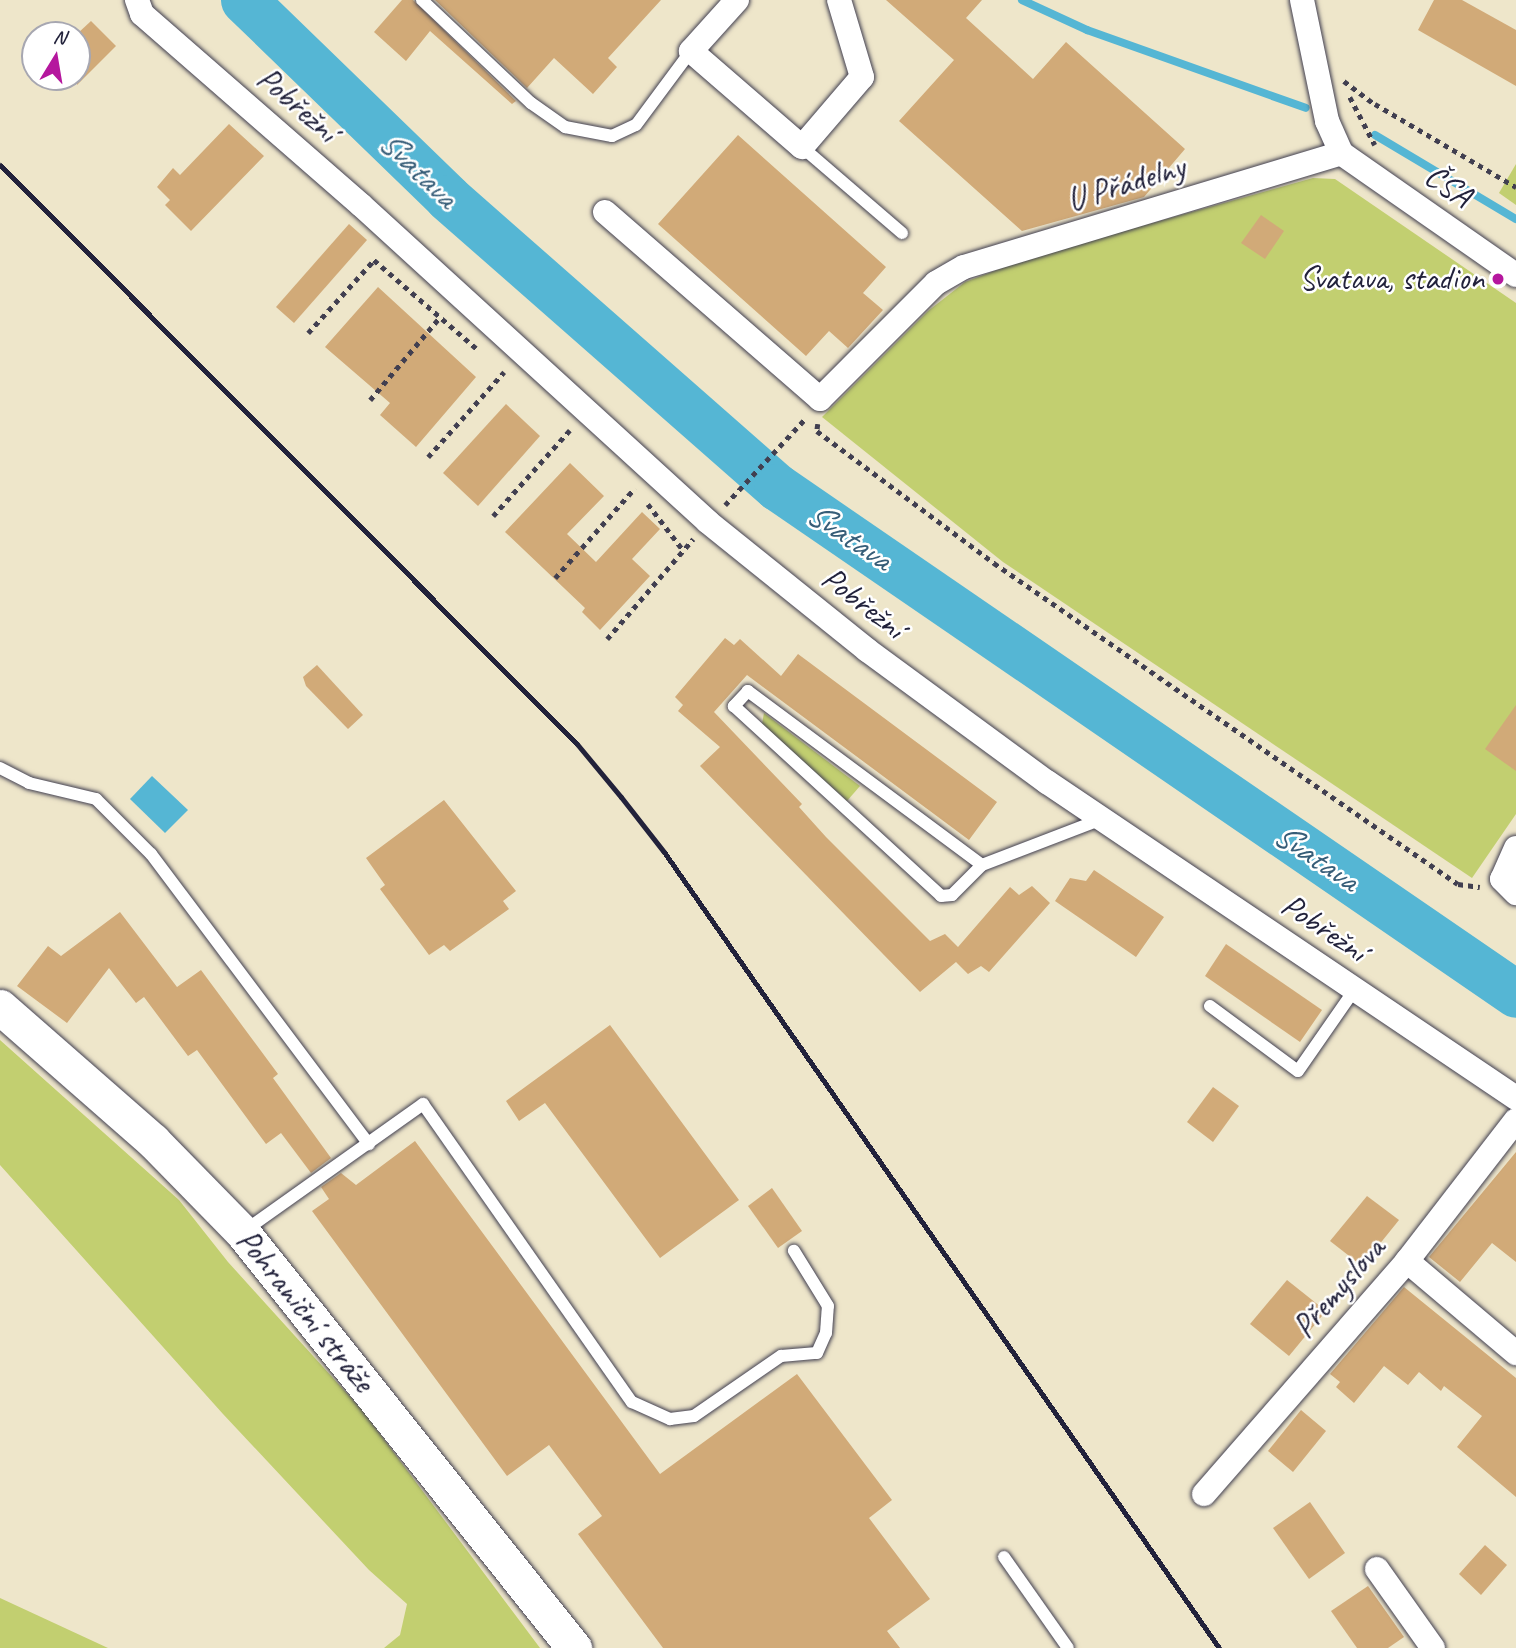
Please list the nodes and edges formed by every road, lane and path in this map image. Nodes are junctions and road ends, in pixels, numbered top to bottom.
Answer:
1 (422, 0) edge
2 (737, 0) edge
3 (839, 0) edge
4 (1302, 0) edge
5 (136, 5) edge
6 (691, 51) junction
7 (1336, 74) dead end
8 (1359, 113) dead end
9 (802, 147) junction
10 (1338, 148) junction
11 (1382, 158) dead end
12 (1516, 187) edge
13 (605, 212) dead end
14 (902, 233) dead end
15 (374, 260) dead end
16 (1516, 275) edge
17 (440, 317) dead end
18 (308, 333) dead end
19 (504, 372) dead end
20 (370, 400) dead end
21 (815, 406) junction
22 (571, 429) dead end
23 (428, 457) dead end
24 (635, 487) dead end
25 (728, 502) dead end
26 (493, 516) dead end
27 (708, 522) junction
28 (555, 578) dead end
29 (607, 639) dead end
30 (0, 768) edge
31 (1102, 819) junction
32 (1516, 848) edge
33 (982, 865) junction
34 (1509, 886) edge
35 (1355, 989) junction
36 (1210, 1006) dead end
37 (0, 1007) edge
38 (1516, 1098) edge
39 (1516, 1120) edge
40 (369, 1144) junction
41 (243, 1233) junction
42 (794, 1251) dead end
43 (1407, 1261) junction
44 (1516, 1353) edge
45 (1204, 1494) dead end
46 (1004, 1557) dead end
47 (1377, 1569) dead end
48 (574, 1648) edge
49 (1068, 1648) edge
50 (1433, 1648) edge

1 - 6 lane
2 - 6 street
3 - 9 street
4 - 10 street
5 - 27 street, Pobřežní
6 - 9 street
7 - 12 path
8 - 11 path
9 - 14 lane
10 - 16 street, ČSA
10 - 21 street, U Přádelny
13 - 21 street
15 - 18 path
17 - 20 path
19 - 23 path
21 - 25 path
21 - 34 path
22 - 26 path
24 - 28 path
27 - 29 path
27 - 31 street, Pobřežní
30 - 40 lane
31 - 33 lane
31 - 35 street, Pobřežní
32 - 34 street
33 - 33 lane
35 - 36 lane
35 - 38 street, Pobřežní
37 - 41 street, Pohraniční stráže
39 - 43 street, Přemyslova
40 - 41 lane
40 - 42 lane
41 - 48 street, Pohraniční stráže
43 - 44 street
43 - 45 street, Přemyslova
46 - 49 lane
47 - 50 street

